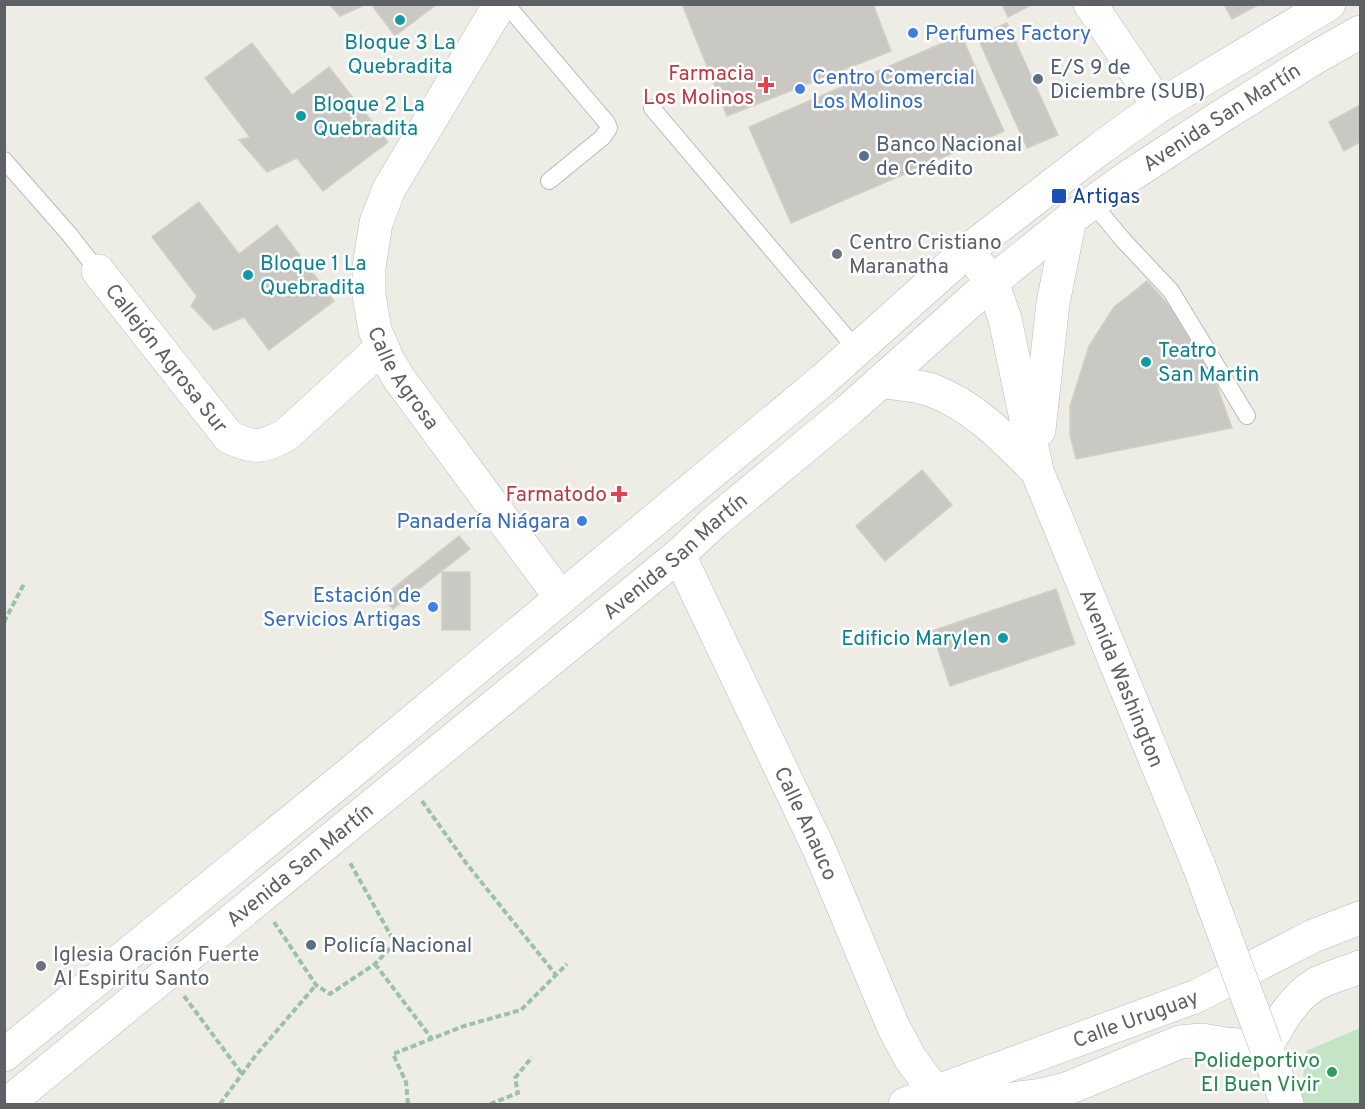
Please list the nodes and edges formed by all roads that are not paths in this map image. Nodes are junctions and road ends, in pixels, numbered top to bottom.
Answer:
1 (500, 4) edge
2 (506, 4) edge
3 (1090, 4) edge
4 (1329, 4) edge
5 (1360, 32) edge
6 (1159, 106) junction
7 (652, 108) dead end
8 (4, 160) edge
9 (549, 181) dead end
10 (1081, 211) junction
11 (967, 251) junction
12 (98, 271) joint
13 (992, 282) junction
14 (382, 347) junction
15 (857, 350) junction
16 (881, 381) junction
17 (1247, 416) dead end
18 (1037, 471) junction
19 (679, 555) junction
20 (561, 598) junction
21 (1360, 918) edge
22 (1360, 967) edge
23 (1266, 1047) junction
24 (4, 1055) edge
25 (935, 1092) junction
26 (7, 1104) edge
27 (905, 1104) edge
28 (1287, 1104) edge

1 - 14 main road, Calle Agrosa
2 - 9 lane
3 - 6 main road
4 - 6 main road, Avenida San Martín
5 - 10 main road, Avenida San Martín
6 - 11 main road, Avenida San Martín
7 - 15 lane
8 - 12 lane, Callejón Agrosa Sur
10 - 13 main road, Avenida San Martín
10 - 17 lane
10 - 18 main road
11 - 13 main road, Avenida Washington
11 - 15 main road, Avenida San Martín
12 - 14 main road, Callejón Agrosa Sur
13 - 16 main road, Avenida San Martín
13 - 18 main road, Avenida Washington
14 - 20 main road, Calle Agrosa
15 - 20 main road, Avenida San Martín
16 - 18 main road
16 - 19 main road, Avenida San Martín
18 - 23 main road, Avenida Washington, bridge
19 - 25 main road, Calle Anauco
19 - 26 main road, Avenida San Martín
20 - 24 main road, Avenida San Martín
21 - 25 main road, Calle Uruguay
22 - 23 main road
23 - 25 main road
23 - 28 main road, Avenida Washington
25 - 27 main road, Calle Uruguay

